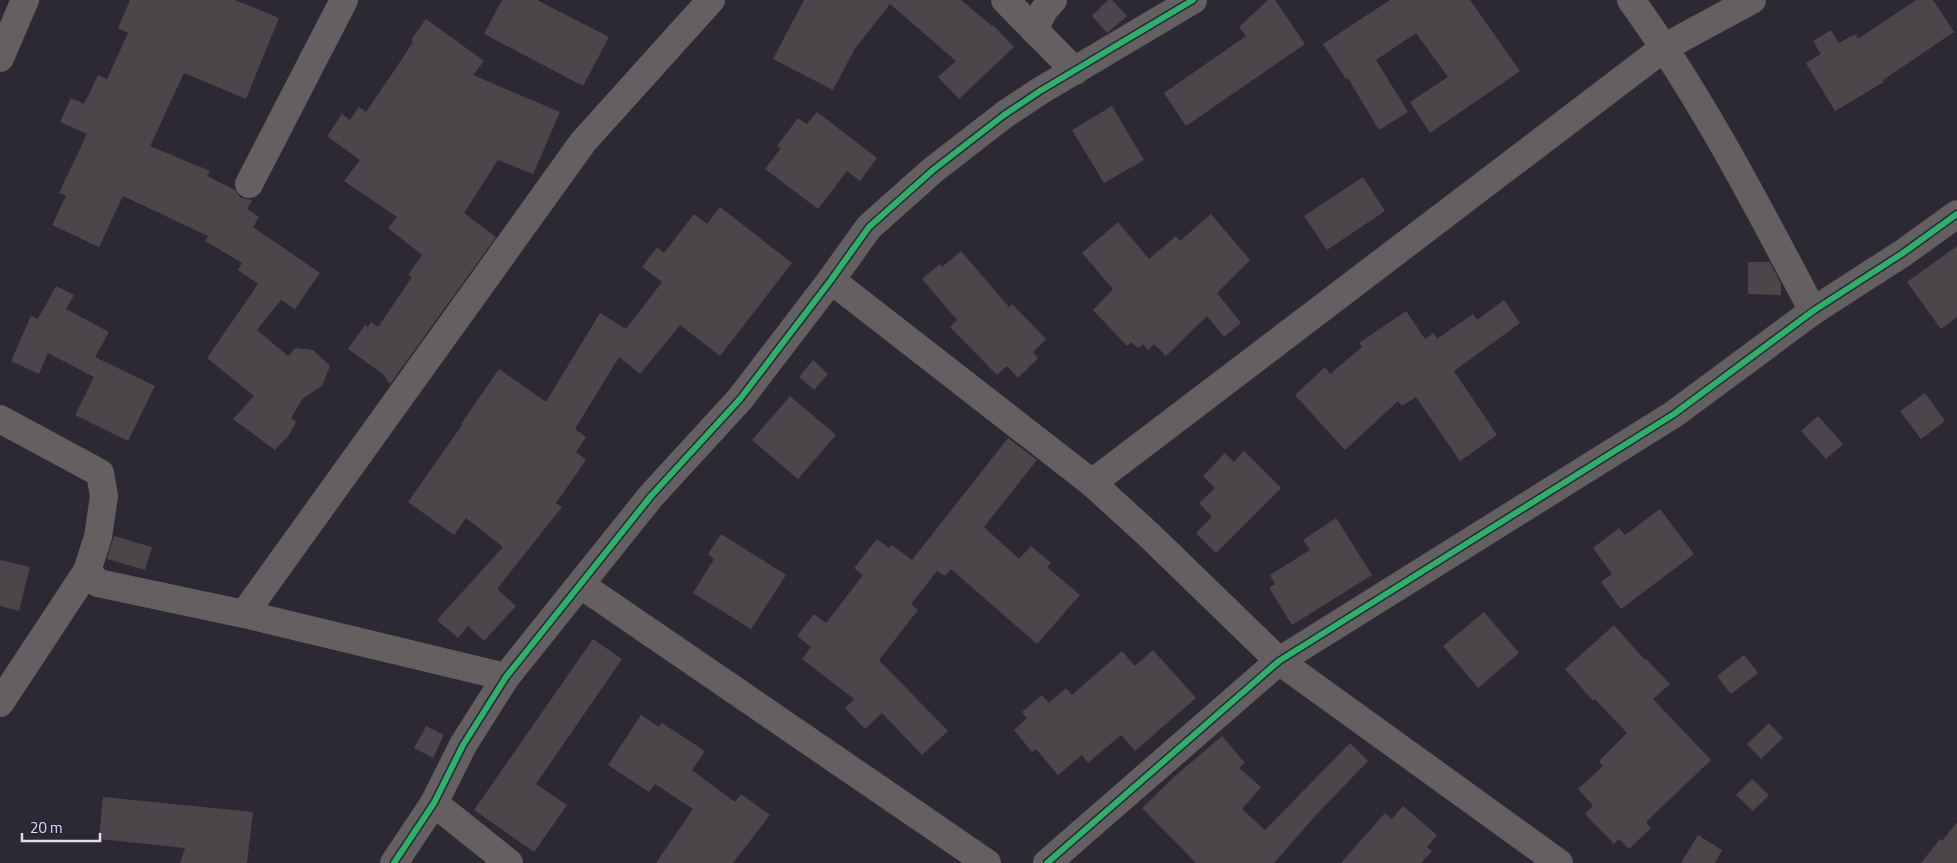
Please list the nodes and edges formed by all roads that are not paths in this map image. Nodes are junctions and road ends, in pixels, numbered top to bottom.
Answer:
1 (25, 0) edge
2 (344, 0) edge
3 (711, 0) edge
4 (1005, 0) edge
5 (1053, 0) edge
6 (1193, 0) edge
7 (1631, 0) edge
8 (1752, 0) edge
9 (1034, 30) junction
10 (1665, 47) junction
11 (0, 58) edge
12 (1075, 71) junction
13 (249, 184) dead end
14 (1957, 214) edge
15 (832, 280) junction
16 (1812, 312) junction
17 (0, 419) edge
18 (1092, 483) junction
19 (87, 571) junction
20 (581, 585) junction
21 (244, 614) junction
22 (1279, 661) junction
23 (506, 678) junction
24 (0, 702) edge
25 (434, 803) junction
26 (394, 863) edge
27 (509, 863) edge
28 (987, 863) edge
29 (1047, 863) edge
30 (1558, 863) edge

1 - 11 street
2 - 13 street
3 - 21 street
4 - 9 street
5 - 9 street
6 - 12 street
7 - 10 street
8 - 10 street
9 - 12 street
10 - 16 street
10 - 18 street
12 - 15 street
14 - 16 street
15 - 18 street
15 - 20 street
16 - 22 street
17 - 19 street
18 - 22 street
19 - 21 street
19 - 24 street
20 - 23 street
20 - 28 street
21 - 23 street
22 - 29 street
22 - 30 street
23 - 25 street
25 - 26 street
25 - 27 street

